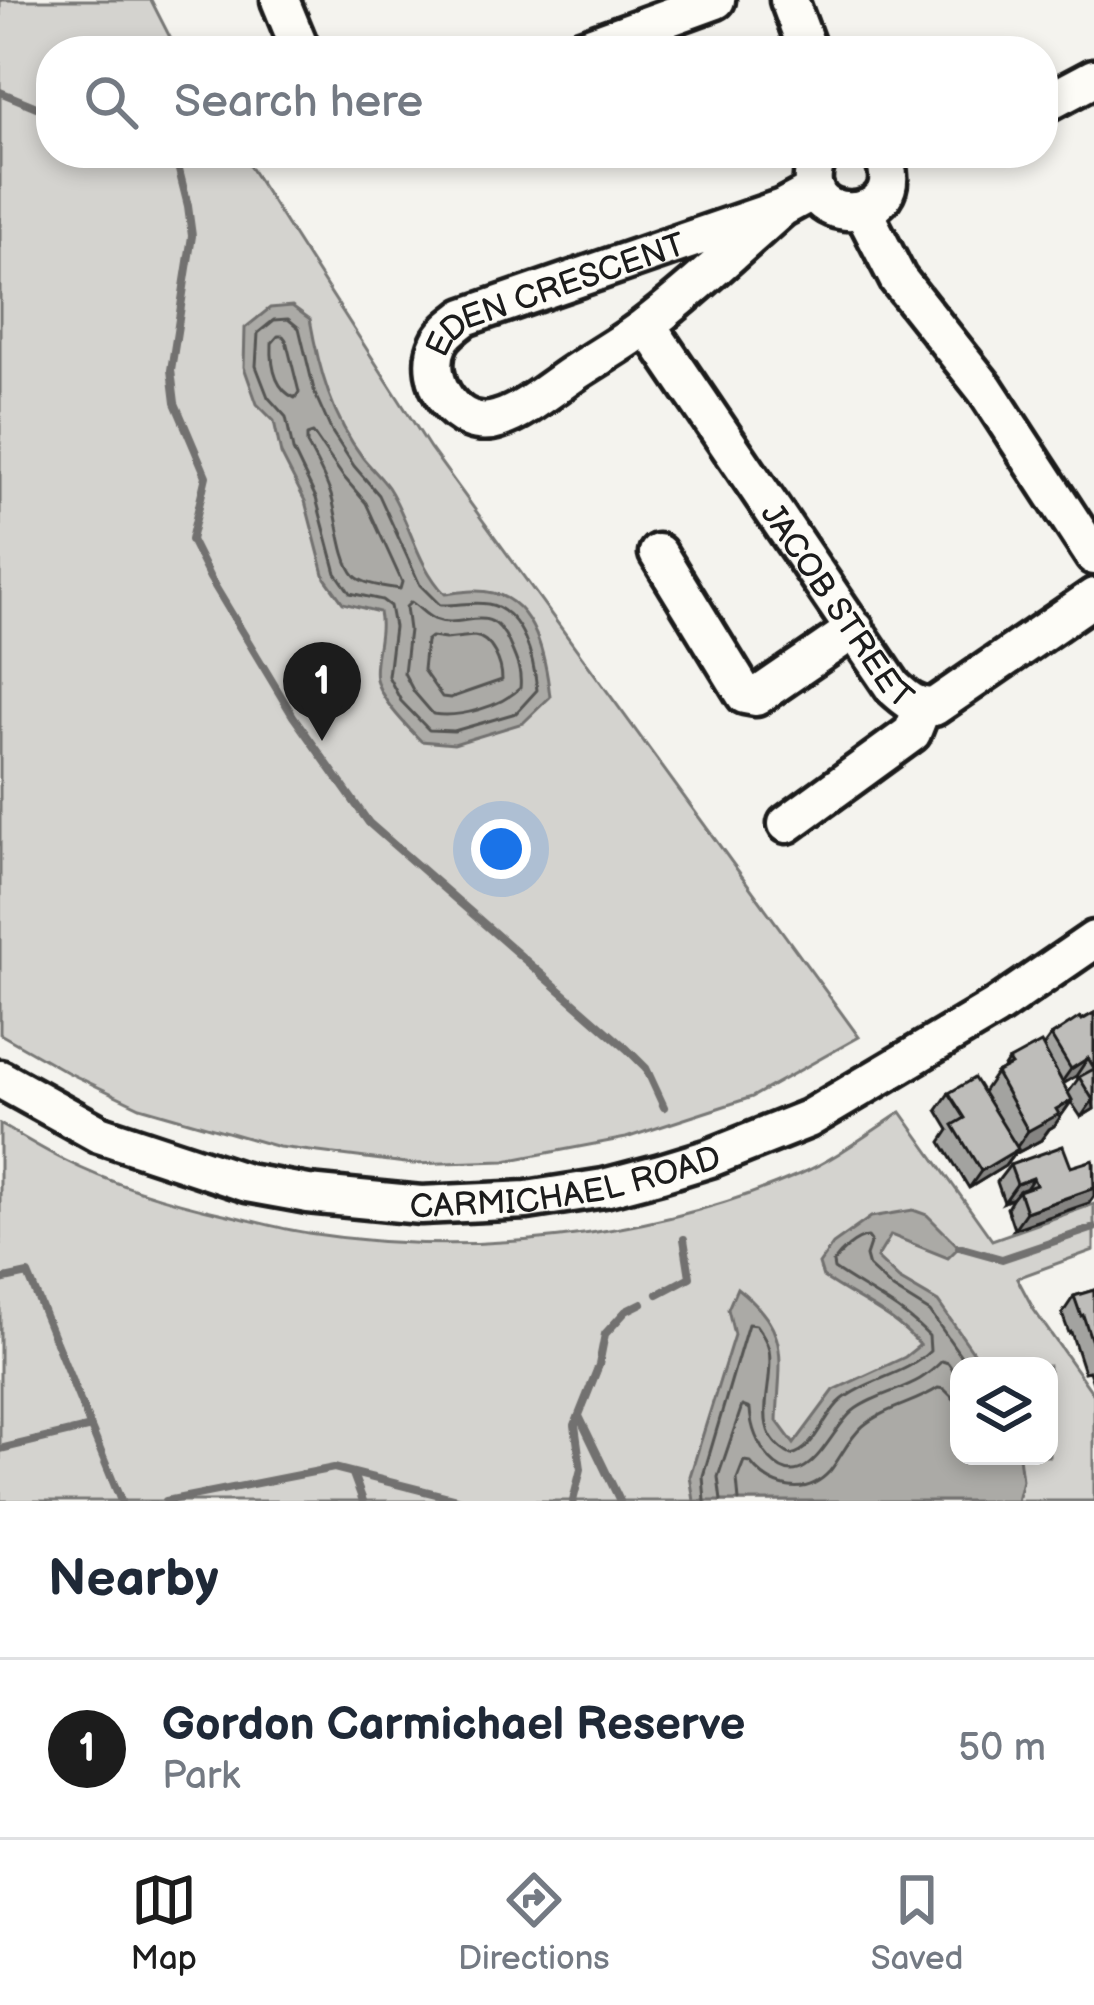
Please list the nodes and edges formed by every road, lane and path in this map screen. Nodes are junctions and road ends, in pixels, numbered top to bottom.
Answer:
1 (280, 0) edge
2 (716, 0) edge
3 (788, 0) edge
4 (296, 36) edge
5 (617, 36) edge
6 (802, 36) edge
7 (1094, 78) edge
8 (1058, 97) edge
9 (814, 168) edge
10 (886, 168) edge
11 (815, 190) junction
12 (782, 208) junction
13 (863, 211) junction
14 (647, 325) junction
15 (658, 553) dead end
16 (1094, 556) edge
17 (1094, 597) edge
18 (855, 629) junction
19 (922, 708) junction
20 (787, 824) dead end
21 (1094, 940) edge
22 (0, 1079) edge

1 - 4 street
2 - 5 street
3 - 6 street
7 - 8 street
9 - 11 street
10 - 13 street
11 - 12 street, EDEN CRESCENT
11 - 13 street
12 - 14 street, EDEN CRESCENT
12 - 14 street, EDEN CRESCENT
13 - 16 street
14 - 18 street, JACOB STREET
15 - 18 street
17 - 19 street, JACOB STREET
18 - 19 street, JACOB STREET
19 - 20 street
21 - 22 street, CARMICHAEL ROAD

